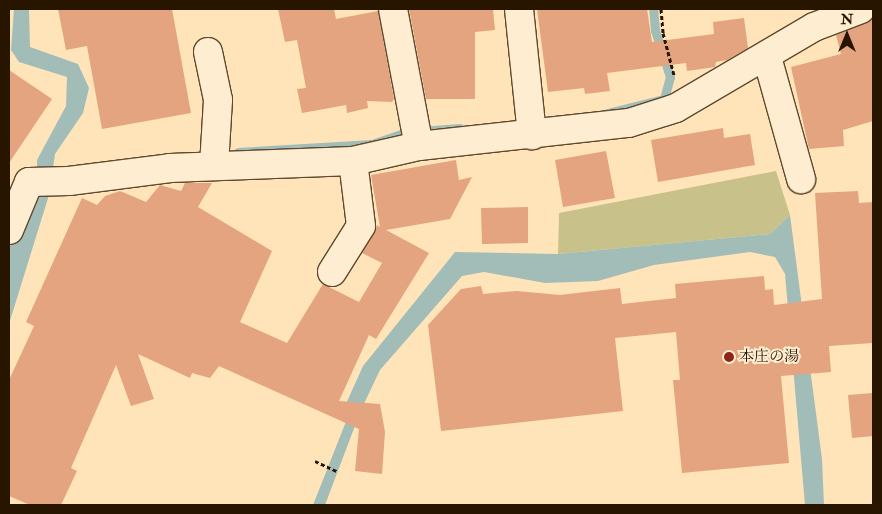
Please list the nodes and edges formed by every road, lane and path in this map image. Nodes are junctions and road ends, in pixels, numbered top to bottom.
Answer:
1 (393, 9) edge
2 (519, 9) edge
3 (661, 9) edge
4 (861, 9) edge
5 (208, 52) dead end
6 (767, 57) junction
7 (676, 108) junction
8 (532, 125) junction
9 (416, 135) junction
10 (215, 157) junction
11 (352, 160) junction
12 (801, 179) dead end
13 (9, 230) edge
14 (332, 272) dead end
15 (315, 461) dead end
16 (339, 472) dead end

1 - 9 street
2 - 8 street
3 - 7 path
4 - 6 street
5 - 10 street
6 - 7 street
6 - 12 street
7 - 8 street
8 - 9 street
9 - 11 street
10 - 11 street
10 - 13 street
11 - 14 street
15 - 16 path

